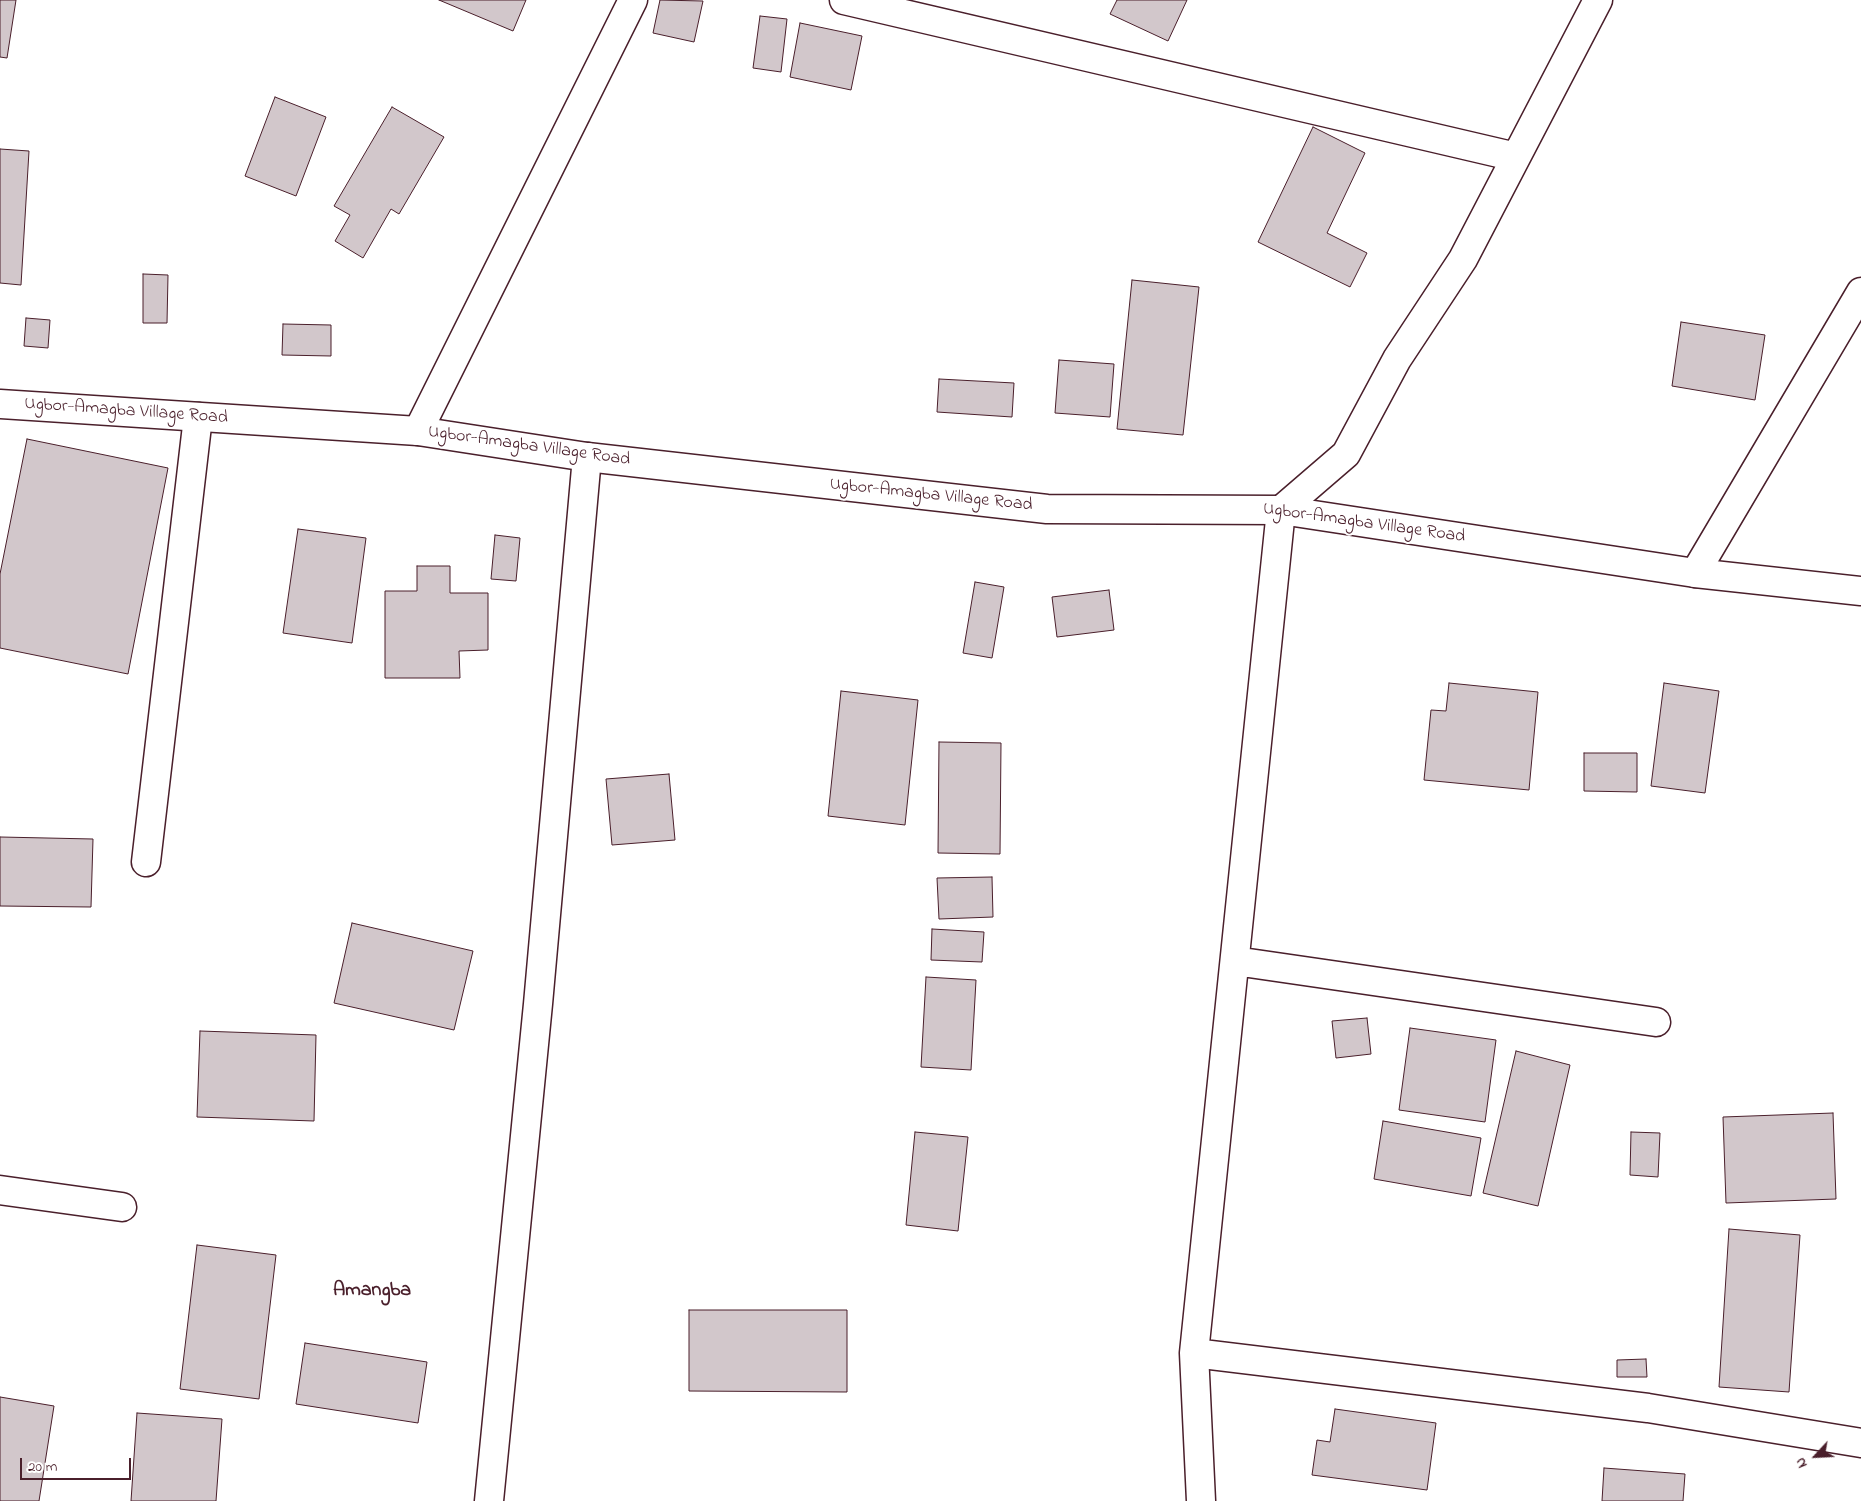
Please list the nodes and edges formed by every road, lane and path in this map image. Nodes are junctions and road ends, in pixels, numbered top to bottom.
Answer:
1 (633, 0) edge
2 (844, 0) edge
3 (1598, 0) edge
4 (1516, 157) junction
5 (1861, 292) edge
6 (0, 404) edge
7 (198, 417) junction
8 (418, 431) junction
9 (587, 457) junction
10 (1281, 510) junction
11 (1695, 574) junction
12 (1861, 590) edge
13 (146, 862) dead end
14 (1235, 960) junction
15 (1656, 1022) dead end
16 (0, 1190) edge
17 (122, 1206) dead end
18 (1194, 1353) junction
19 (1861, 1443) edge
20 (489, 1501) edge
21 (1201, 1501) edge

1 - 8 street
2 - 4 street
3 - 4 street
4 - 10 street
5 - 11 street
6 - 7 street, Ugbor-Amagba Village Road
7 - 8 street, Ugbor-Amagba Village Road
7 - 13 street
8 - 9 street, Ugbor-Amagba Village Road
9 - 10 street, Ugbor-Amagba Village Road
9 - 20 street
10 - 11 street, Ugbor-Amagba Village Road
10 - 14 street
11 - 12 street, Ugbor-Amagba Village Road
14 - 15 street
14 - 18 street
16 - 17 street
18 - 19 street
18 - 21 street

